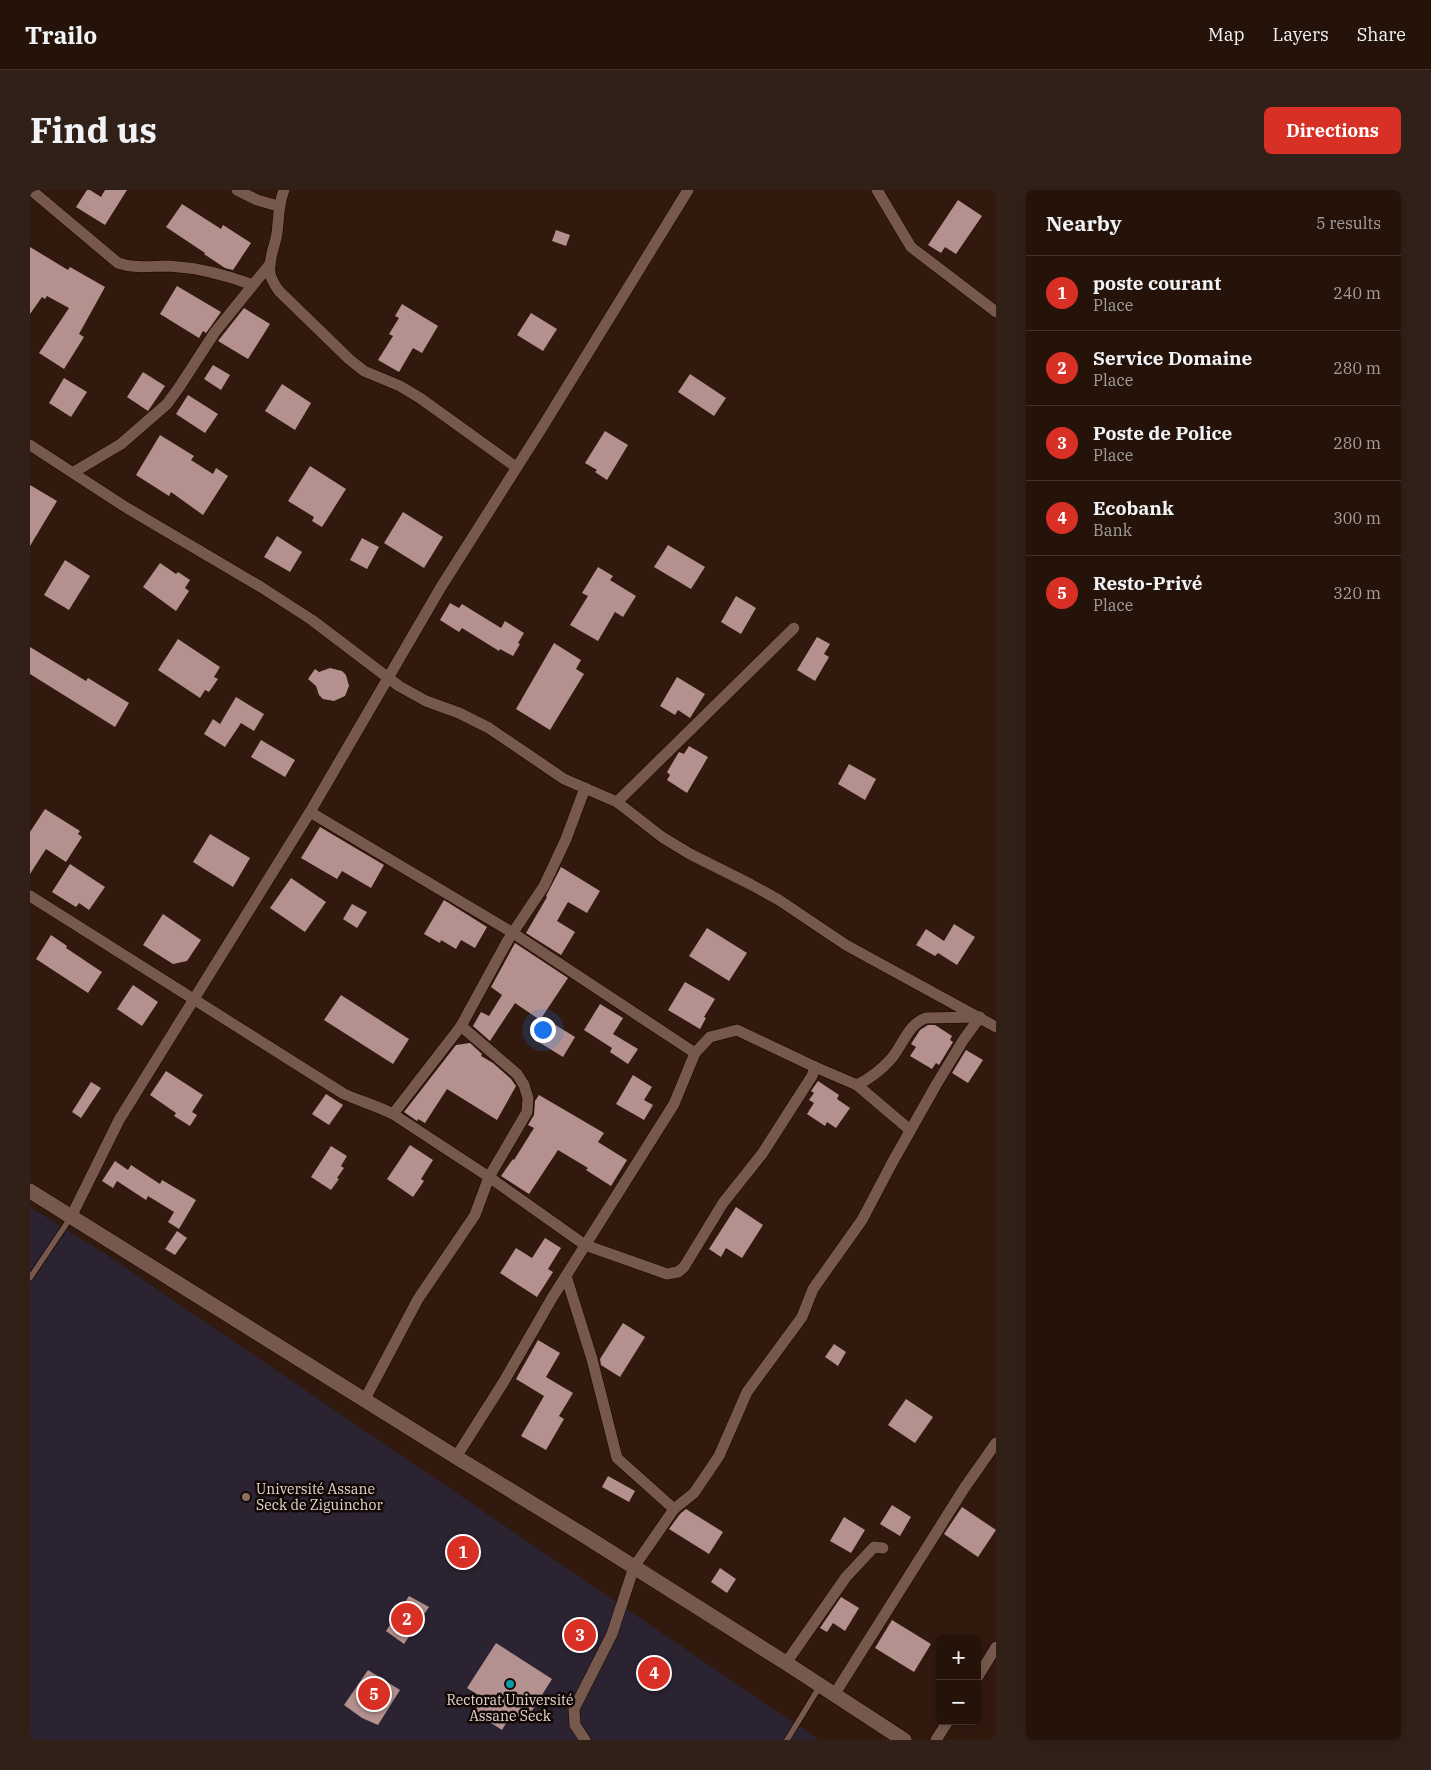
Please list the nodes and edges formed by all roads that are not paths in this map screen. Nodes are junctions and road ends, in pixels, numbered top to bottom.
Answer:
1 (31, 190) edge
2 (237, 190) edge
3 (284, 190) edge
4 (688, 190) edge
5 (877, 190) edge
6 (278, 206) junction
7 (270, 264) junction
8 (253, 285) junction
9 (996, 312) edge
10 (30, 445) edge
11 (516, 468) junction
12 (74, 472) junction
13 (794, 628) dead end
14 (388, 678) junction
15 (585, 788) junction
16 (617, 802) junction
17 (310, 812) junction
18 (30, 896) edge
19 (513, 933) junction
20 (193, 1000) junction
21 (980, 1017) junction
22 (461, 1026) junction
23 (996, 1027) edge
24 (694, 1053) junction
25 (815, 1067) junction
26 (856, 1084) junction
27 (393, 1114) junction
28 (910, 1130) junction
29 (489, 1177) junction
30 (30, 1191) edge
31 (71, 1217) junction
32 (585, 1245) junction
33 (566, 1276) junction
34 (30, 1278) edge
35 (365, 1399) junction
36 (996, 1444) edge
37 (456, 1457) junction
38 (674, 1509) junction
39 (883, 1548) dead end
40 (634, 1567) junction
41 (996, 1647) edge
42 (786, 1663) junction
43 (981, 1671) edge
44 (820, 1686) junction
45 (834, 1695) junction
46 (945, 1725) edge
47 (585, 1740) edge
48 (787, 1740) edge
49 (904, 1740) edge
50 (936, 1740) edge

1 - 8 street
2 - 6 street
3 - 6 street
4 - 11 street
5 - 9 street
6 - 7 street
7 - 8 street
7 - 11 street
8 - 12 street
10 - 12 street
11 - 14 street
12 - 14 street
13 - 16 street
14 - 15 street
14 - 17 street
15 - 16 street
15 - 19 street
16 - 21 street
17 - 19 street
17 - 20 street
18 - 20 street
19 - 22 street
19 - 24 street
20 - 27 street
20 - 31 street
21 - 23 street
21 - 26 street
21 - 28 street
22 - 27 street
22 - 29 street
24 - 25 street
24 - 32 street
25 - 26 street
25 - 32 street
26 - 28 street
27 - 29 street
28 - 38 street
29 - 32 street
29 - 35 street
30 - 31 street
31 - 34 lane
31 - 35 street
32 - 33 street
33 - 37 street
33 - 38 street
35 - 37 street
36 - 45 street
37 - 40 street
38 - 40 street
39 - 42 street
40 - 42 street
40 - 47 street
41 - 43 street
42 - 44 street
44 - 45 street
44 - 48 lane
45 - 49 street
46 - 50 street

